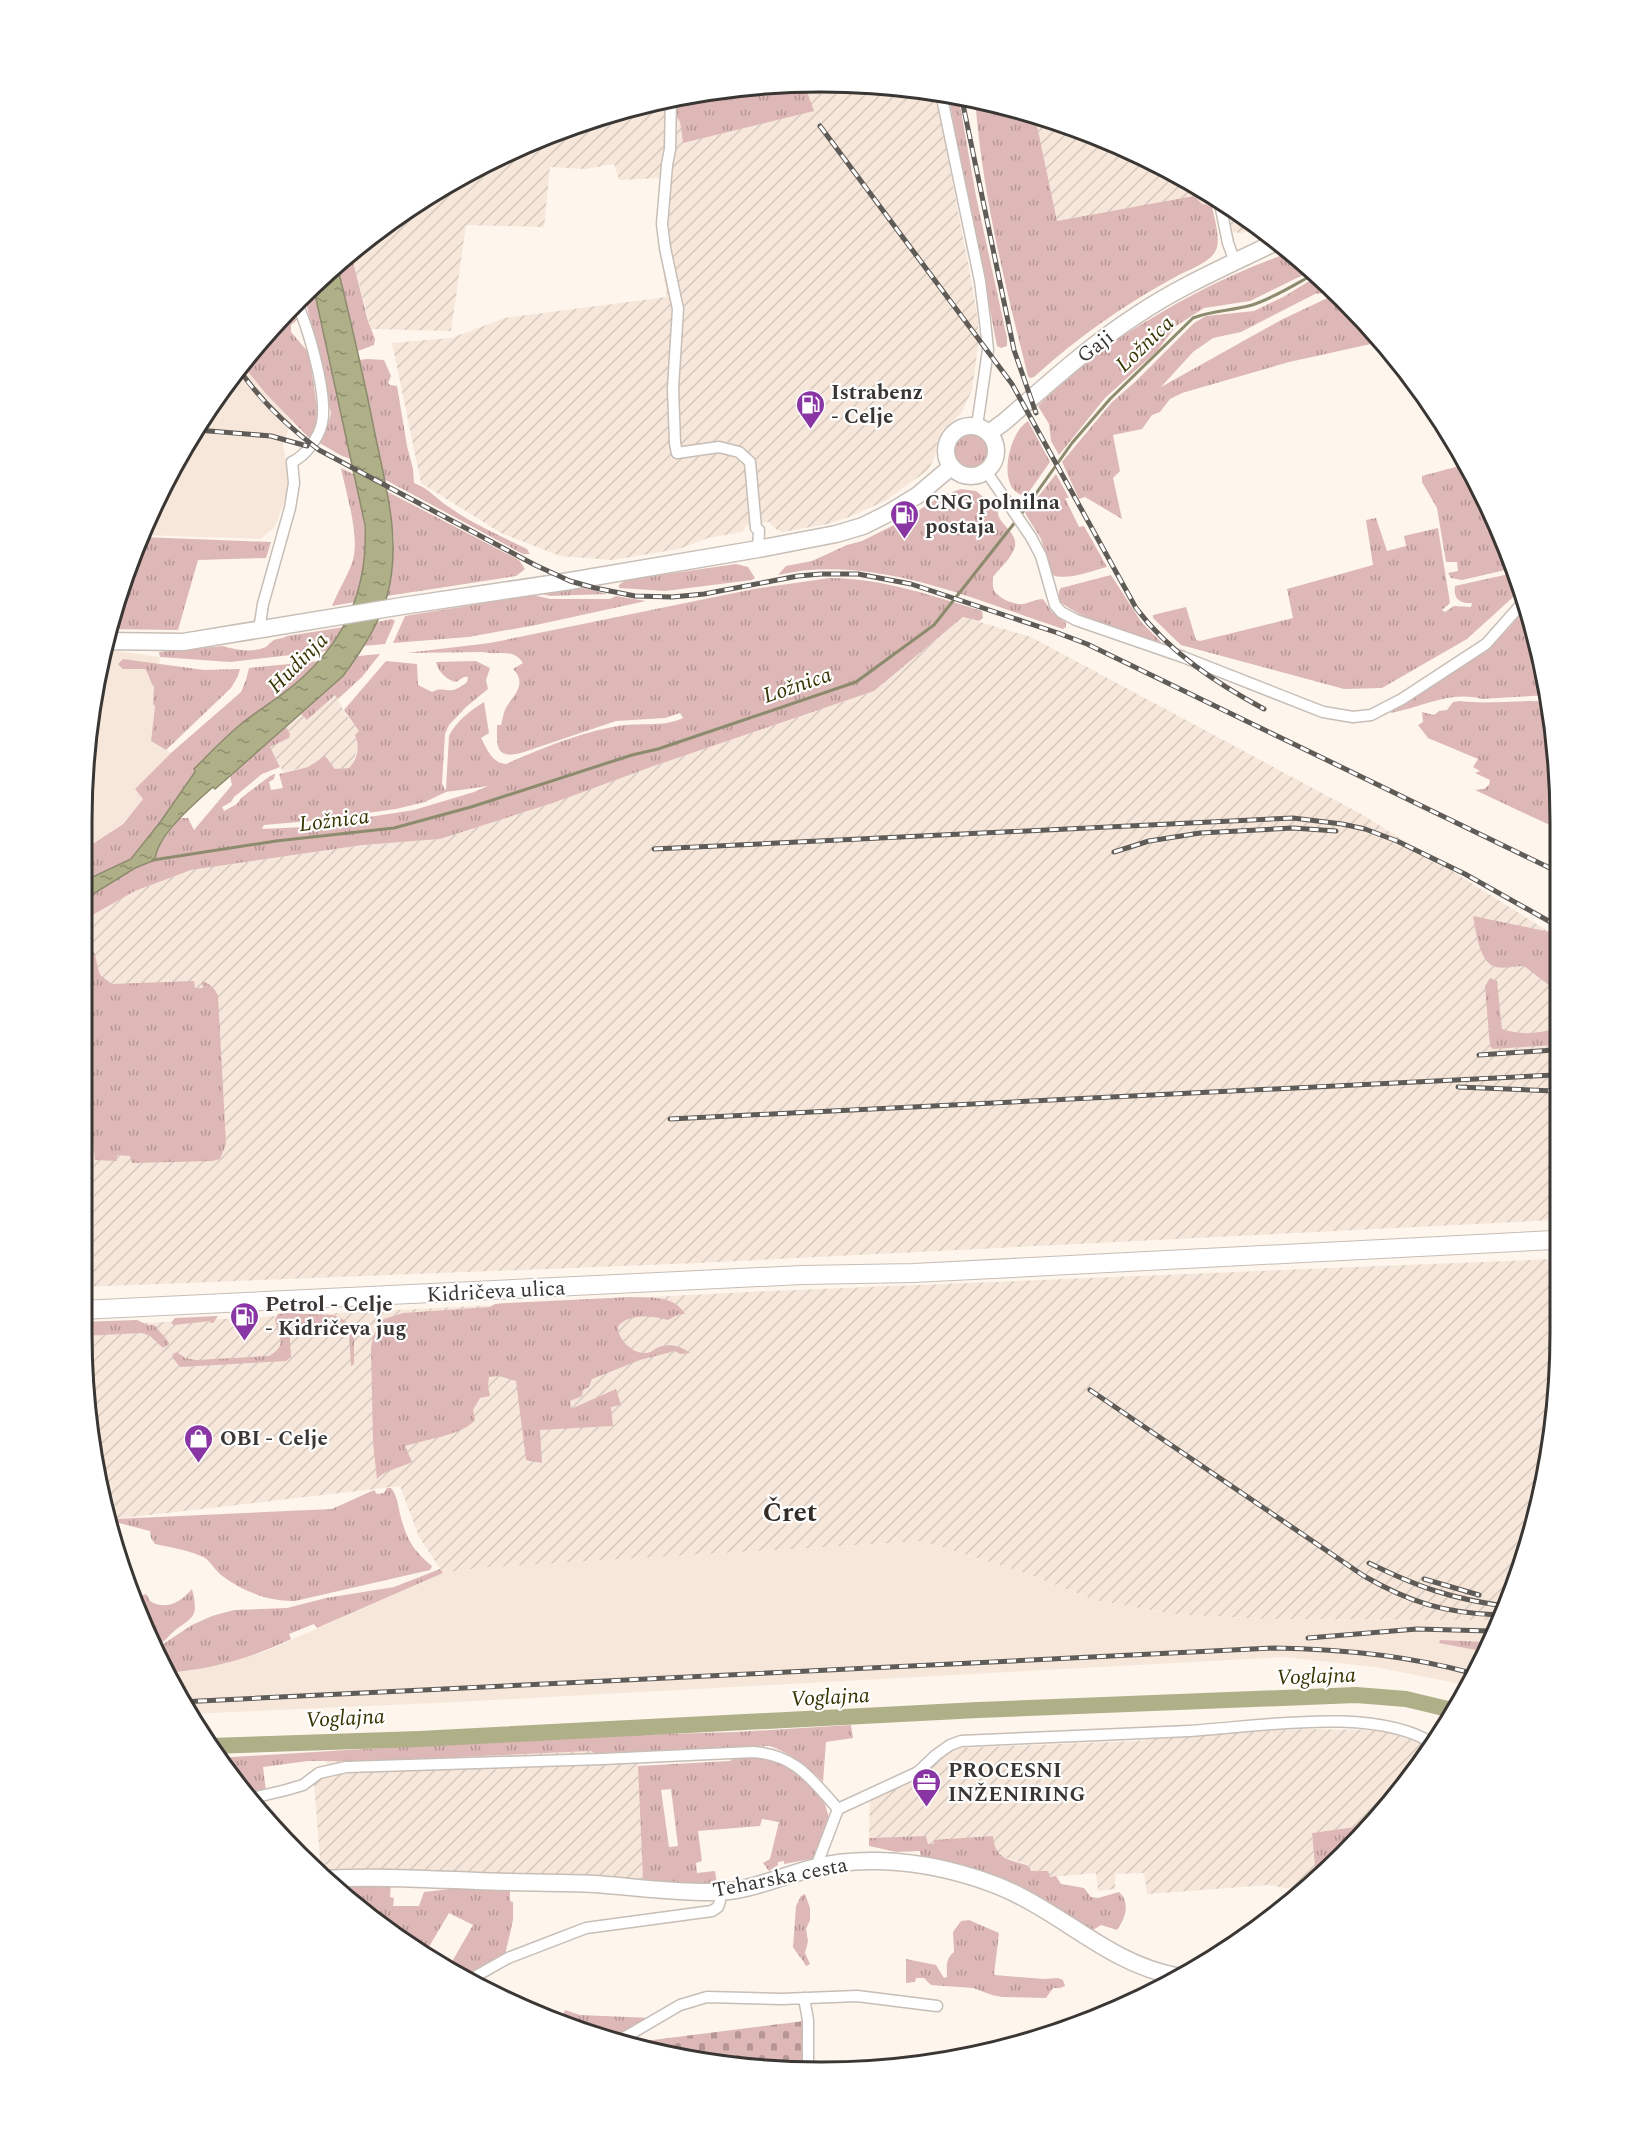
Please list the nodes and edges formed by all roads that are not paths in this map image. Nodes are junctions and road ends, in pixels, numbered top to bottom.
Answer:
1 (943, 103) edge
2 (671, 108) edge
3 (1222, 211) edge
4 (1268, 245) edge
5 (1235, 262) junction
6 (299, 311) edge
7 (983, 429) junction
8 (951, 467) junction
9 (986, 471) junction
10 (758, 549) junction
11 (1518, 608) edge
12 (259, 630) junction
13 (114, 641) edge
14 (1550, 1240) edge
15 (92, 1309) edge
16 (1426, 1741) edge
17 (258, 1797) edge
18 (838, 1809) junction
19 (816, 1867) junction
20 (336, 1878) edge
21 (719, 1892) junction
22 (1167, 1974) edge
23 (476, 1976) edge
24 (804, 1998) junction
25 (937, 2006) dead end
26 (627, 2036) edge
27 (808, 2062) edge

1 - 7 street
2 - 10 street
3 - 5 street
4 - 5 street, Gaji
5 - 7 street, Gaji
6 - 12 street
7 - 8 street
7 - 9 street
8 - 9 street
8 - 10 street
9 - 11 street
10 - 12 street
12 - 13 street
14 - 15 main road, Kidričeva ulica
16 - 18 street
17 - 18 street
18 - 19 street
19 - 21 street, Teharska cesta
19 - 22 street, Teharska cesta
20 - 21 street, Teharska cesta
21 - 23 street
24 - 25 street
24 - 26 street
24 - 27 street

